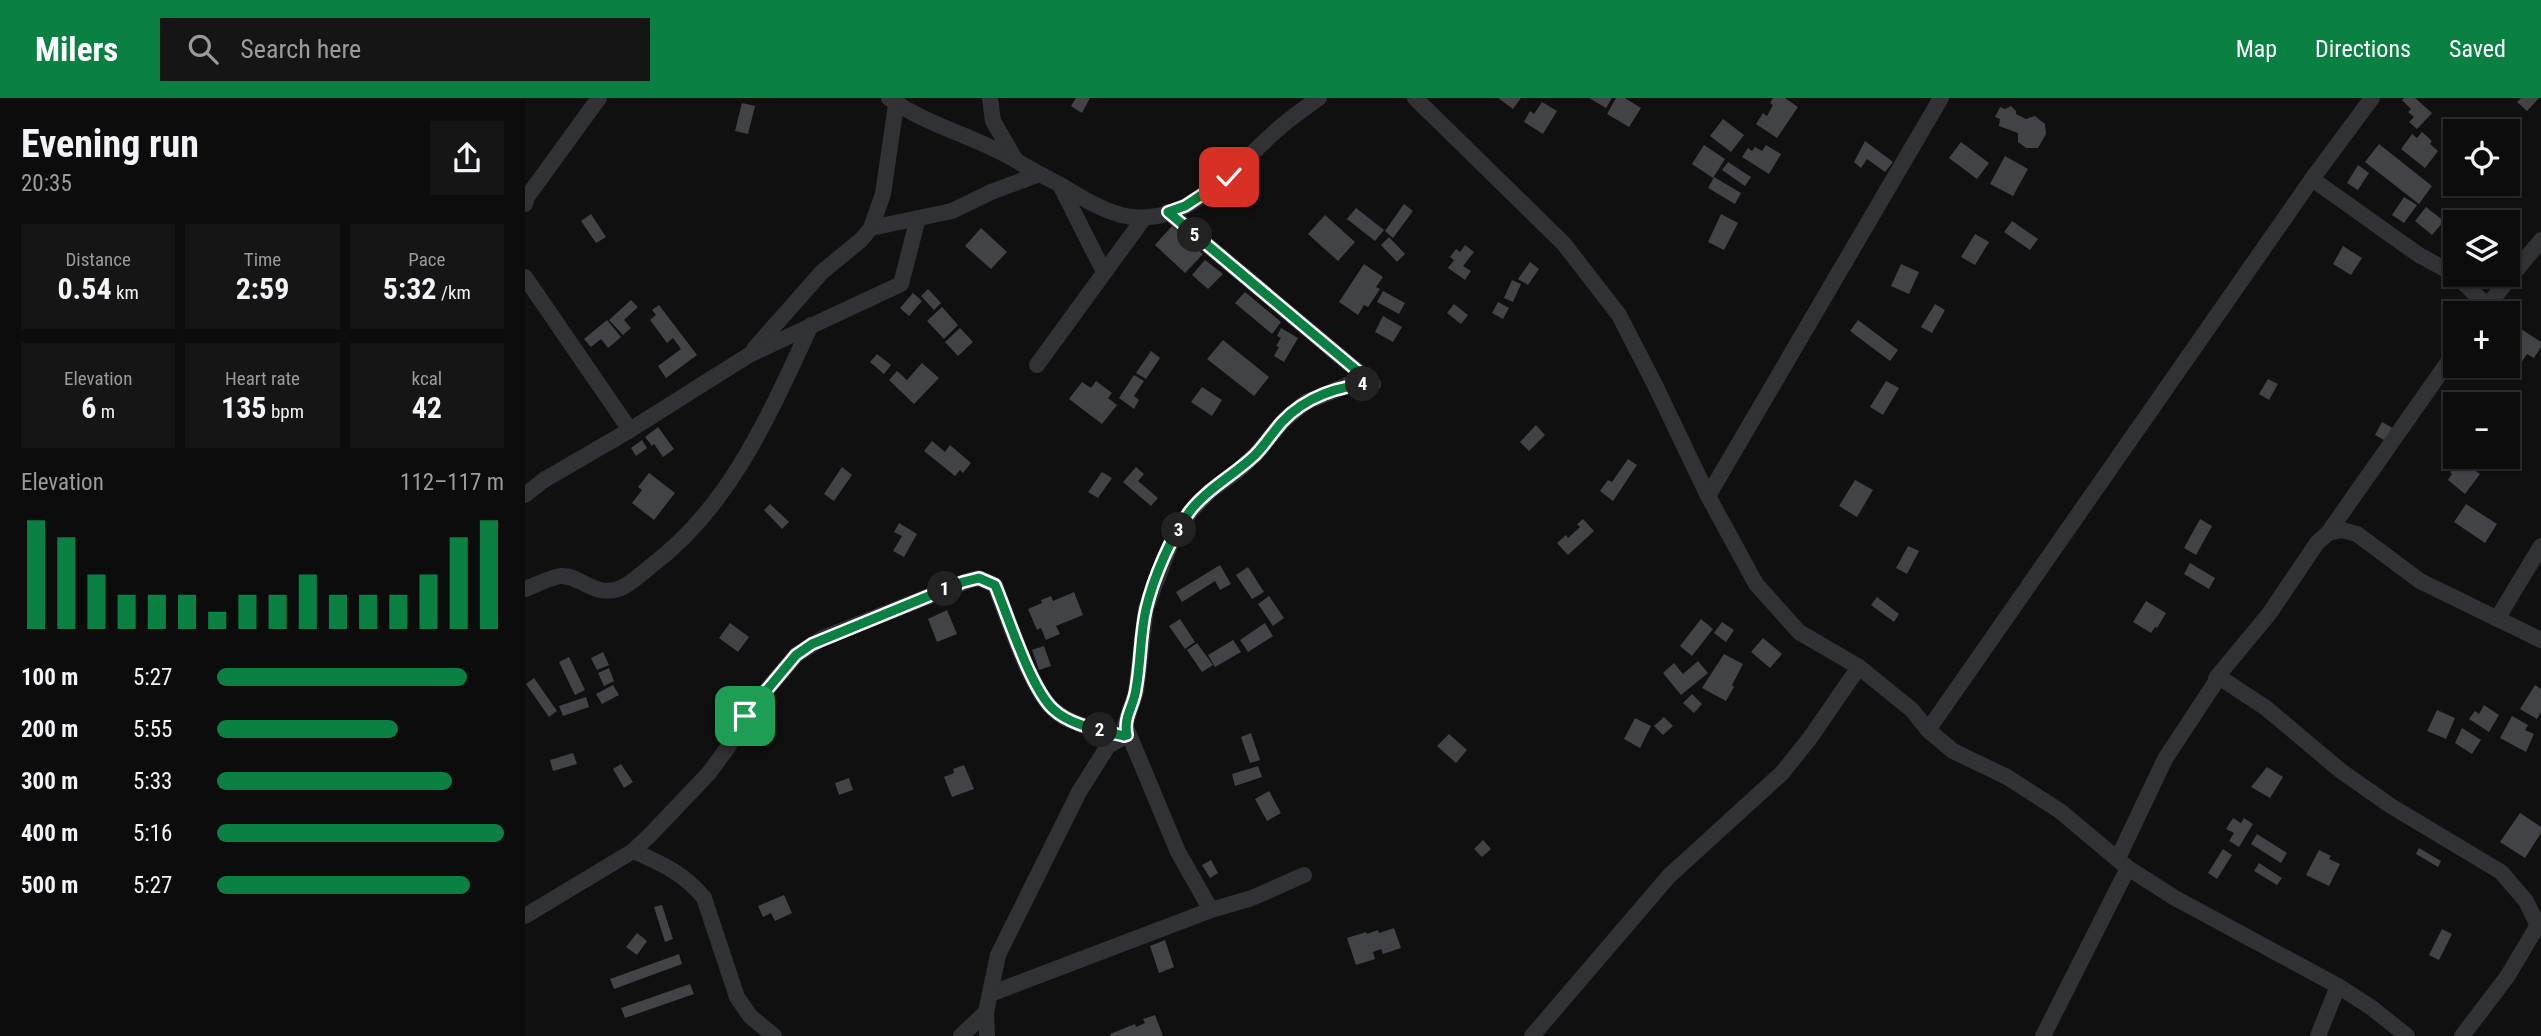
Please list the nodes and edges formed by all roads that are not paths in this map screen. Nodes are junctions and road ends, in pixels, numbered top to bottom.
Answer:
1 (599, 98) edge
2 (990, 98) edge
3 (1319, 98) edge
4 (1415, 98) edge
5 (1941, 98) edge
6 (2372, 98) edge
7 (894, 100) edge
8 (1016, 160) junction
9 (1037, 175) junction
10 (2312, 179) junction
11 (1060, 185) junction
12 (525, 204) edge
13 (1168, 212) junction
14 (918, 218) junction
15 (1144, 218) junction
16 (871, 228) junction
17 (2541, 240) edge
18 (1104, 272) junction
19 (526, 281) edge
20 (2478, 301) edge
21 (2492, 301) edge
22 (811, 325) junction
23 (748, 355) junction
24 (1037, 365) dead end
25 (2443, 369) edge
26 (630, 430) junction
27 (525, 495) edge
28 (1708, 496) junction
29 (2328, 533) junction
30 (2541, 546) edge
31 (525, 589) edge
32 (2497, 619) junction
33 (2541, 640) edge
34 (1859, 667) junction
35 (2220, 677) junction
36 (1928, 730) junction
37 (1126, 735) junction
38 (633, 850) junction
39 (2123, 863) junction
40 (1304, 875) dead end
41 (1211, 911) junction
42 (525, 916) edge
43 (2539, 923) edge
44 (2338, 986) junction
45 (990, 994) junction
46 (986, 1012) junction
47 (774, 1036) edge
48 (961, 1036) edge
49 (987, 1036) edge
50 (1532, 1036) edge
51 (2043, 1036) edge
52 (2318, 1036) edge
53 (2407, 1036) edge
54 (2462, 1036) edge

1 - 12 street
2 - 8 street
3 - 13 street
4 - 28 street
5 - 28 street
6 - 10 street
7 - 8 street
7 - 16 street
8 - 9 street
9 - 11 street
9 - 14 street
10 - 20 street
10 - 36 street
11 - 15 street
11 - 18 street
13 - 15 street
13 - 37 street
14 - 16 street
14 - 22 street
15 - 18 street
16 - 23 street
17 - 21 street
18 - 24 street
19 - 26 street
22 - 23 street
22 - 31 street
23 - 26 street
25 - 29 street
26 - 27 street
28 - 34 street
29 - 32 street
29 - 35 street
30 - 32 street
32 - 33 street
34 - 36 street
34 - 50 street
35 - 39 street
35 - 43 street
36 - 39 street
37 - 38 street
37 - 41 street
37 - 45 street
38 - 42 street
38 - 47 street
39 - 44 street
39 - 51 street
40 - 41 street
41 - 45 street
43 - 54 street
44 - 52 street
44 - 53 street
45 - 46 street
46 - 48 street
46 - 49 street

